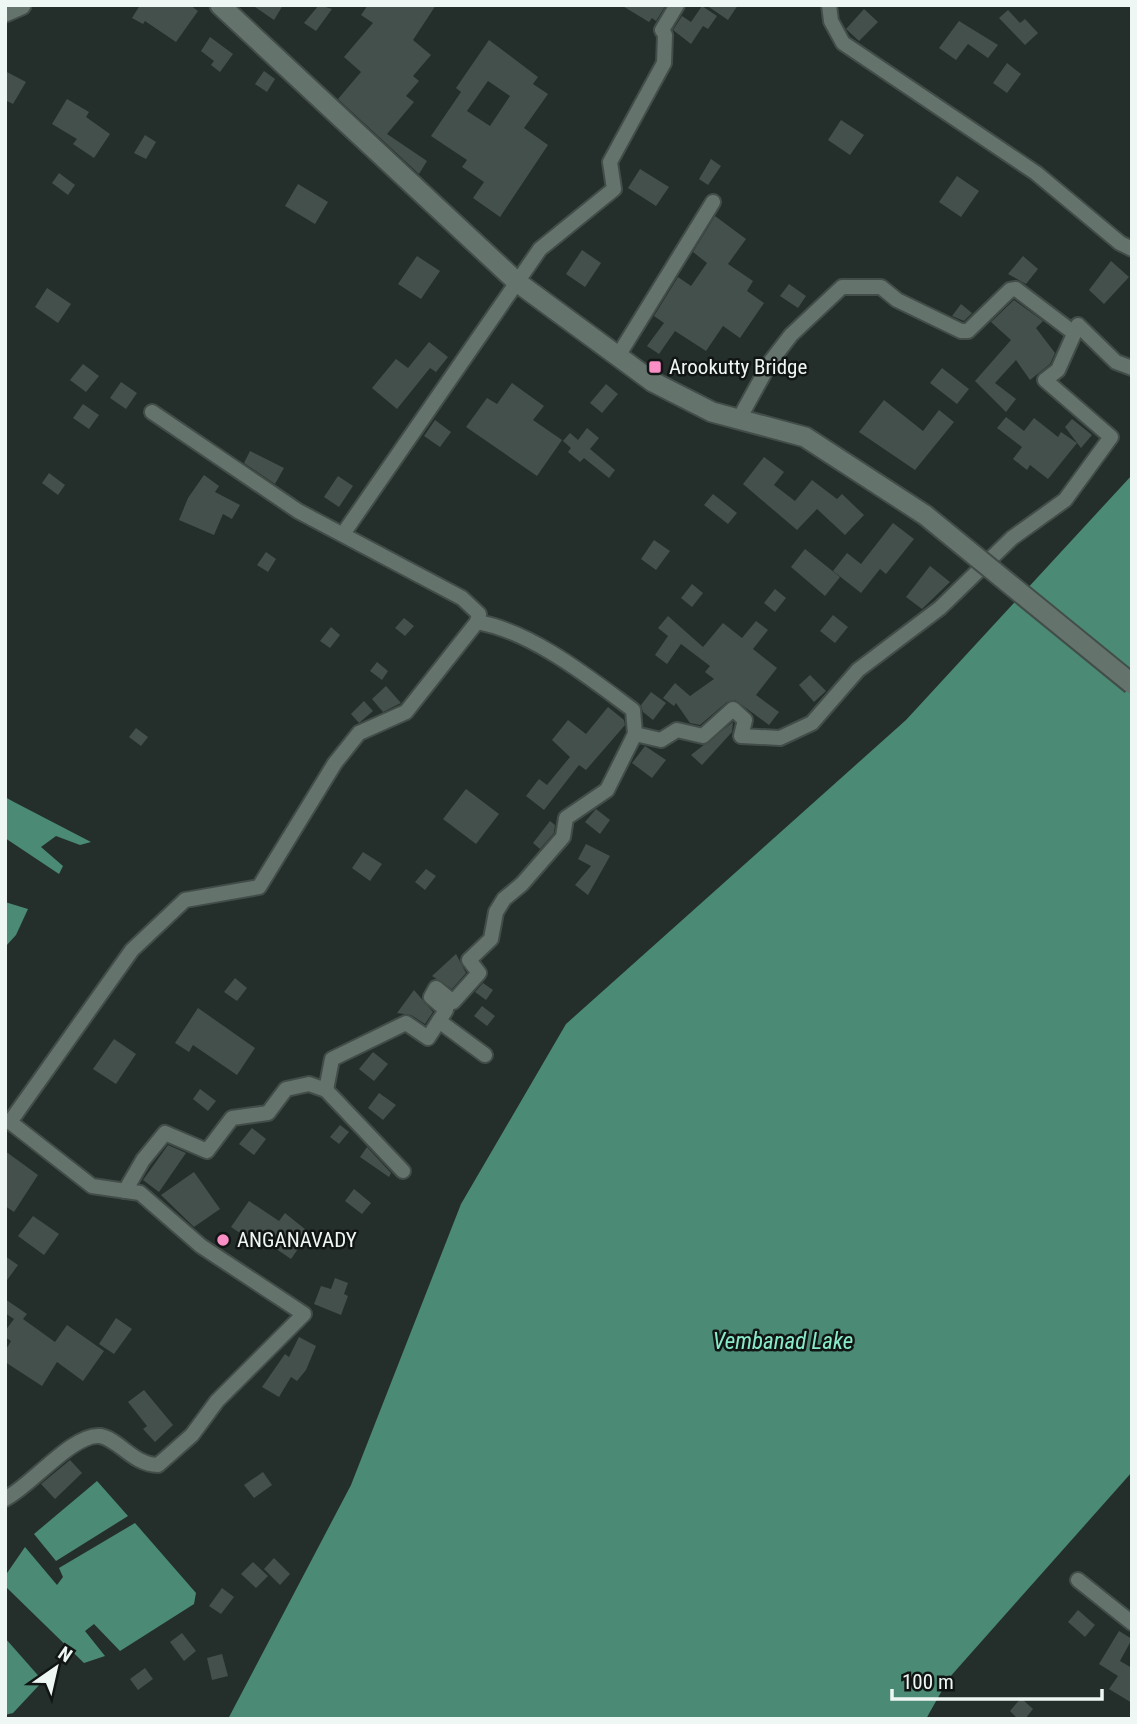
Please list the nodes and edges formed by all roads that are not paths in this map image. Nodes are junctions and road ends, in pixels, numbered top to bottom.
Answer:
1 (21, 5) edge
2 (220, 5) edge
3 (677, 5) edge
4 (829, 5) edge
5 (5, 12) edge
6 (712, 202) dead end
7 (1132, 249) edge
8 (517, 282) junction
9 (1074, 333) junction
10 (618, 356) junction
11 (1132, 368) edge
12 (152, 412) dead end
13 (738, 419) junction
14 (343, 534) junction
15 (477, 622) junction
16 (1132, 684) edge
17 (635, 734) junction
18 (439, 1021) junction
19 (485, 1055) dead end
20 (326, 1090) junction
21 (8, 1121) edge
22 (403, 1171) dead end
23 (125, 1191) junction
24 (5, 1499) edge
25 (1078, 1580) dead end
26 (1132, 1623) edge

1 - 5 main road
2 - 8 main road
3 - 8 street
4 - 7 street
6 - 10 street
8 - 10 main road
8 - 14 street
9 - 11 street
9 - 13 street
9 - 17 street
10 - 13 main road
12 - 14 street
13 - 16 main road, bridge
14 - 15 street
15 - 17 street
15 - 21 street
17 - 18 street
18 - 19 street
18 - 20 street
20 - 22 street
20 - 23 street
21 - 23 street
23 - 24 street
25 - 26 street

